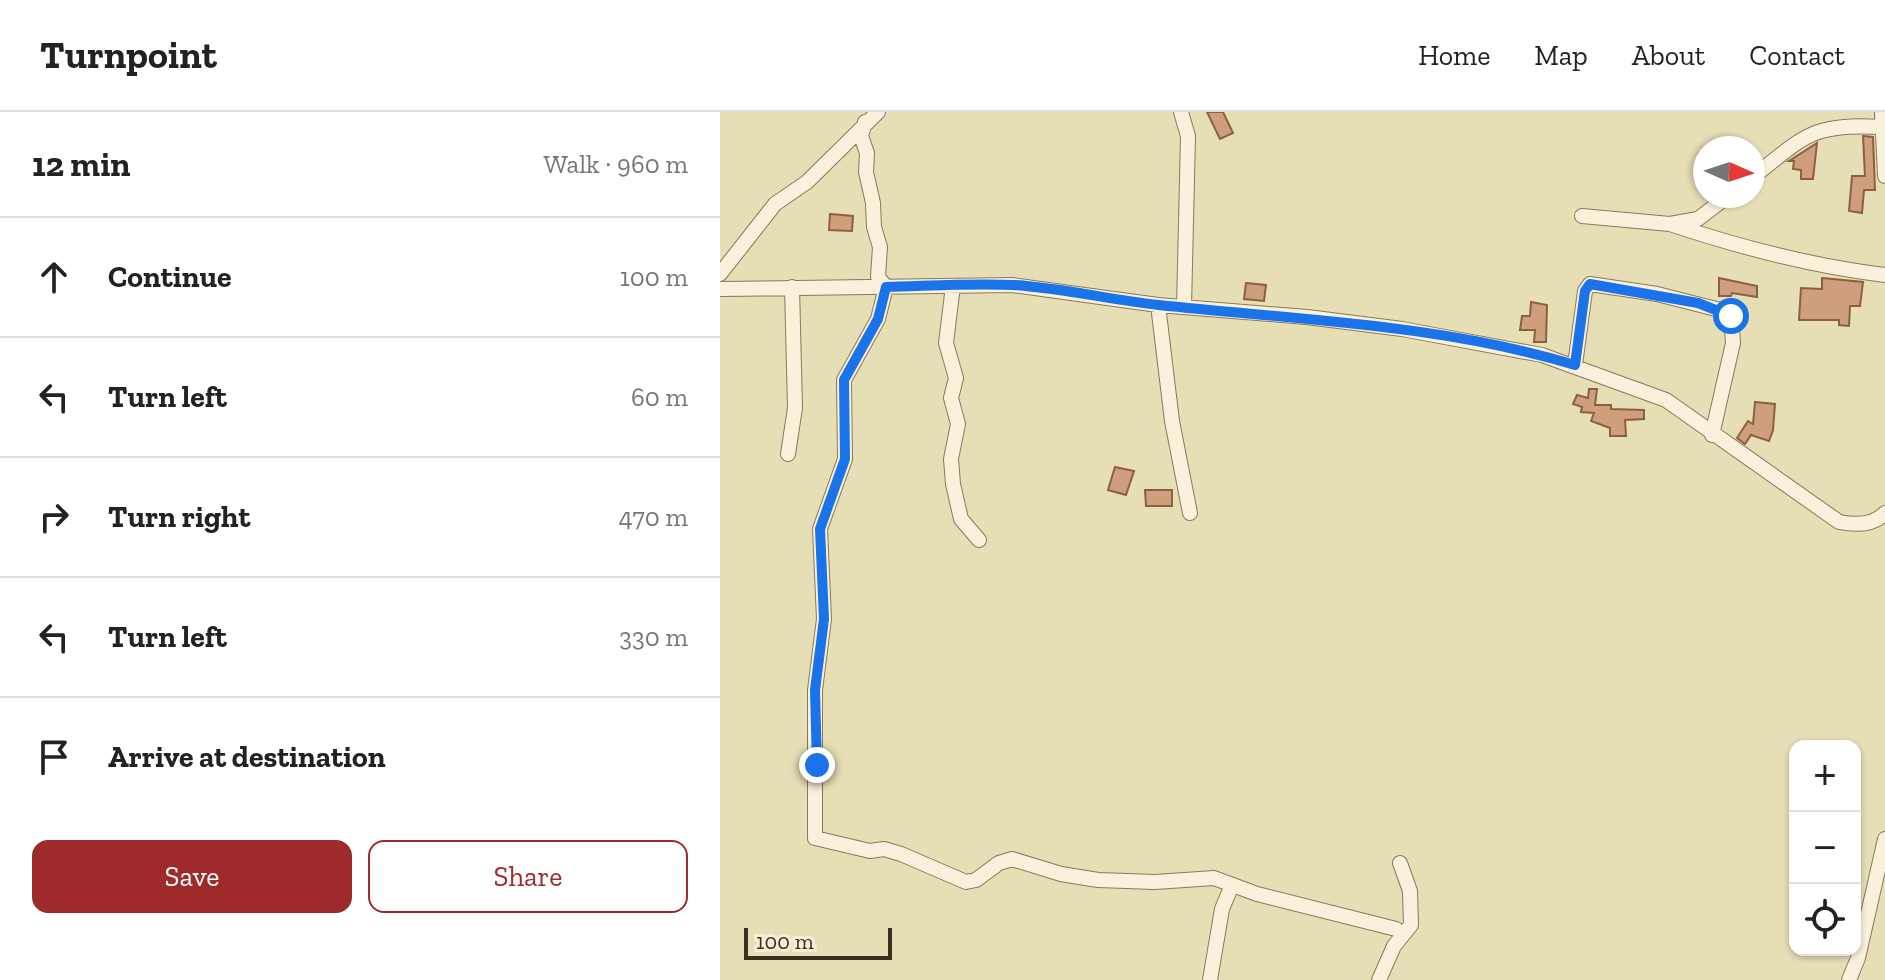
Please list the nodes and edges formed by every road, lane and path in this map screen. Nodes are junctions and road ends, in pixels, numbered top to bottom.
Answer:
1 (878, 112) edge
2 (1181, 112) edge
3 (1883, 121) edge
4 (865, 122) junction
5 (1765, 167) edge
6 (1885, 176) edge
7 (1712, 208) edge
8 (1582, 216) dead end
9 (1670, 224) junction
10 (720, 274) edge
11 (1885, 275) edge
12 (953, 286) junction
13 (792, 287) junction
14 (886, 287) junction
15 (720, 289) edge
16 (1158, 305) junction
17 (1184, 307) junction
18 (1575, 365) junction
19 (1712, 435) junction
20 (788, 454) dead end
21 (1190, 513) dead end
22 (1885, 513) edge
23 (979, 540) dead end
24 (1885, 839) edge
25 (1400, 863) dead end
26 (1232, 885) junction
27 (1403, 935) junction
28 (1210, 980) edge
29 (1379, 980) edge
30 (1849, 980) edge

1 - 4 street
2 - 17 street
3 - 5 street
3 - 6 street
4 - 10 street
4 - 14 street
7 - 9 street
8 - 9 street
9 - 11 street
12 - 14 street
12 - 16 street
12 - 23 street
13 - 14 street
13 - 15 street
13 - 20 street
14 - 26 street
16 - 17 street
16 - 21 street
17 - 18 street
18 - 19 street
18 - 19 street
19 - 22 street
24 - 30 street
25 - 27 street
26 - 27 street
26 - 28 street
27 - 29 street

